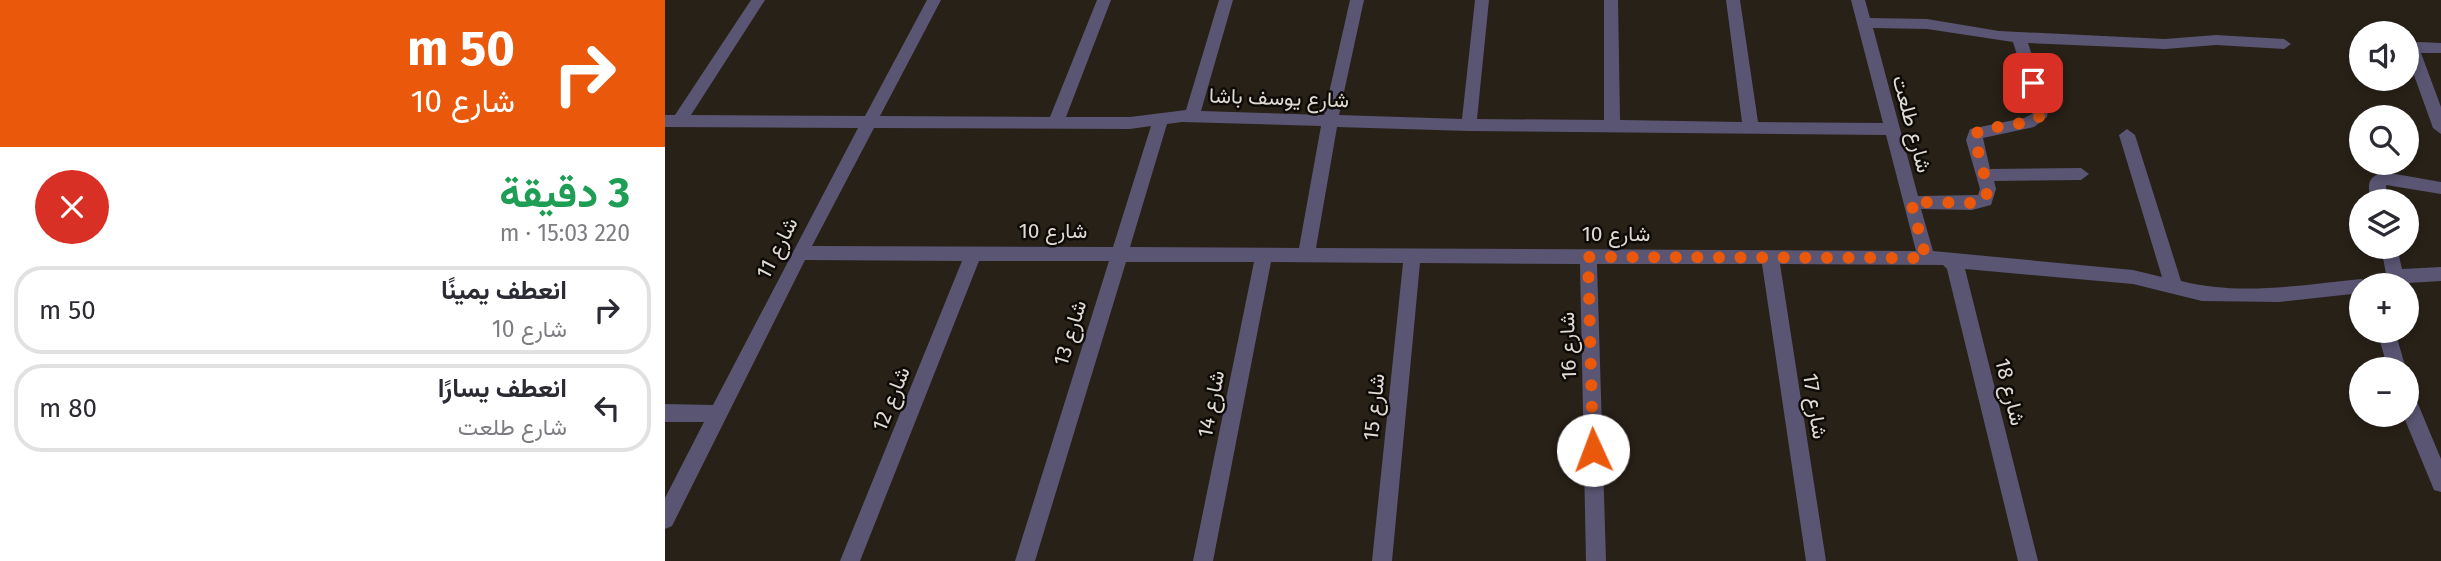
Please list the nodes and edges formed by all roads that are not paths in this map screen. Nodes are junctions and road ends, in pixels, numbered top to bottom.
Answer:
1 (758, 0) edge
2 (934, 0) edge
3 (1104, 0) edge
4 (1226, 0) edge
5 (1357, 0) edge
6 (1482, 0) edge
7 (1611, 0) edge
8 (1734, 0) edge
9 (1858, 0) edge
10 (1864, 23) junction
11 (2018, 36) junction
12 (2284, 44) dead end
13 (2441, 48) edge
14 (1192, 117) junction
15 (1161, 119) junction
16 (672, 121) edge
17 (1330, 121) junction
18 (1056, 122) junction
19 (868, 123) junction
20 (1469, 125) junction
21 (1612, 126) junction
22 (1751, 128) junction
23 (2441, 128) edge
24 (1892, 129) junction
25 (2127, 135) dead end
26 (1984, 174) junction
27 (2081, 174) dead end
28 (2441, 188) edge
29 (2377, 189) edge
30 (1911, 202) junction
31 (800, 253) junction
32 (974, 253) junction
33 (1118, 254) junction
34 (1306, 255) junction
35 (1264, 256) junction
36 (1412, 257) junction
37 (1588, 257) junction
38 (1770, 258) junction
39 (1926, 258) junction
40 (1951, 261) junction
41 (2441, 274) edge
42 (2419, 277) edge
43 (2349, 287) edge
44 (2173, 288) junction
45 (665, 413) edge
46 (719, 414) junction
47 (2418, 427) edge
48 (2441, 483) edge
49 (665, 519) edge
50 (850, 561) edge
51 (1024, 561) edge
52 (1203, 561) edge
53 (1382, 561) edge
54 (1596, 561) edge
55 (1816, 561) edge
56 (2028, 561) edge

1 - 16 street
2 - 19 street, شارع 11
3 - 18 street
4 - 14 street
5 - 17 street
6 - 20 street
7 - 21 street
8 - 22 street
9 - 10 street, شارع طلعت
10 - 11 street
10 - 24 street, شارع طلعت
11 - 12 street
11 - 26 street
13 - 23 street
14 - 15 street, شارع يوسف باشا
14 - 17 street, شارع يوسف باشا
15 - 18 street, شارع يوسف باشا
15 - 33 street, شارع 13
16 - 19 street, شارع يوسف باشا
17 - 20 street, شارع يوسف باشا
17 - 34 street
18 - 19 street, شارع يوسف باشا
19 - 31 street, شارع 11
20 - 21 street, شارع يوسف باشا
21 - 22 street, شارع يوسف باشا
22 - 24 street, شارع يوسف باشا
24 - 30 street, شارع طلعت
25 - 44 street
26 - 27 street
26 - 30 street
28 - 29 street
30 - 39 street, شارع طلعت
31 - 32 street, شارع 10
31 - 46 street, شارع 11
32 - 33 street, شارع 10
32 - 50 street, شارع 12
33 - 35 street, شارع 10
33 - 51 street, شارع 13
34 - 35 street, شارع 10
34 - 36 street, شارع 10
35 - 52 street, شارع 14
36 - 37 street, شارع 10
36 - 53 street, شارع 15
37 - 38 street, شارع 10
37 - 54 street, شارع 16
38 - 39 street, شارع 10
38 - 55 street, شارع 17
39 - 40 street
40 - 44 street
40 - 56 street, شارع 18
41 - 42 street
43 - 44 street
45 - 46 street
46 - 49 street, شارع 11
47 - 48 street

